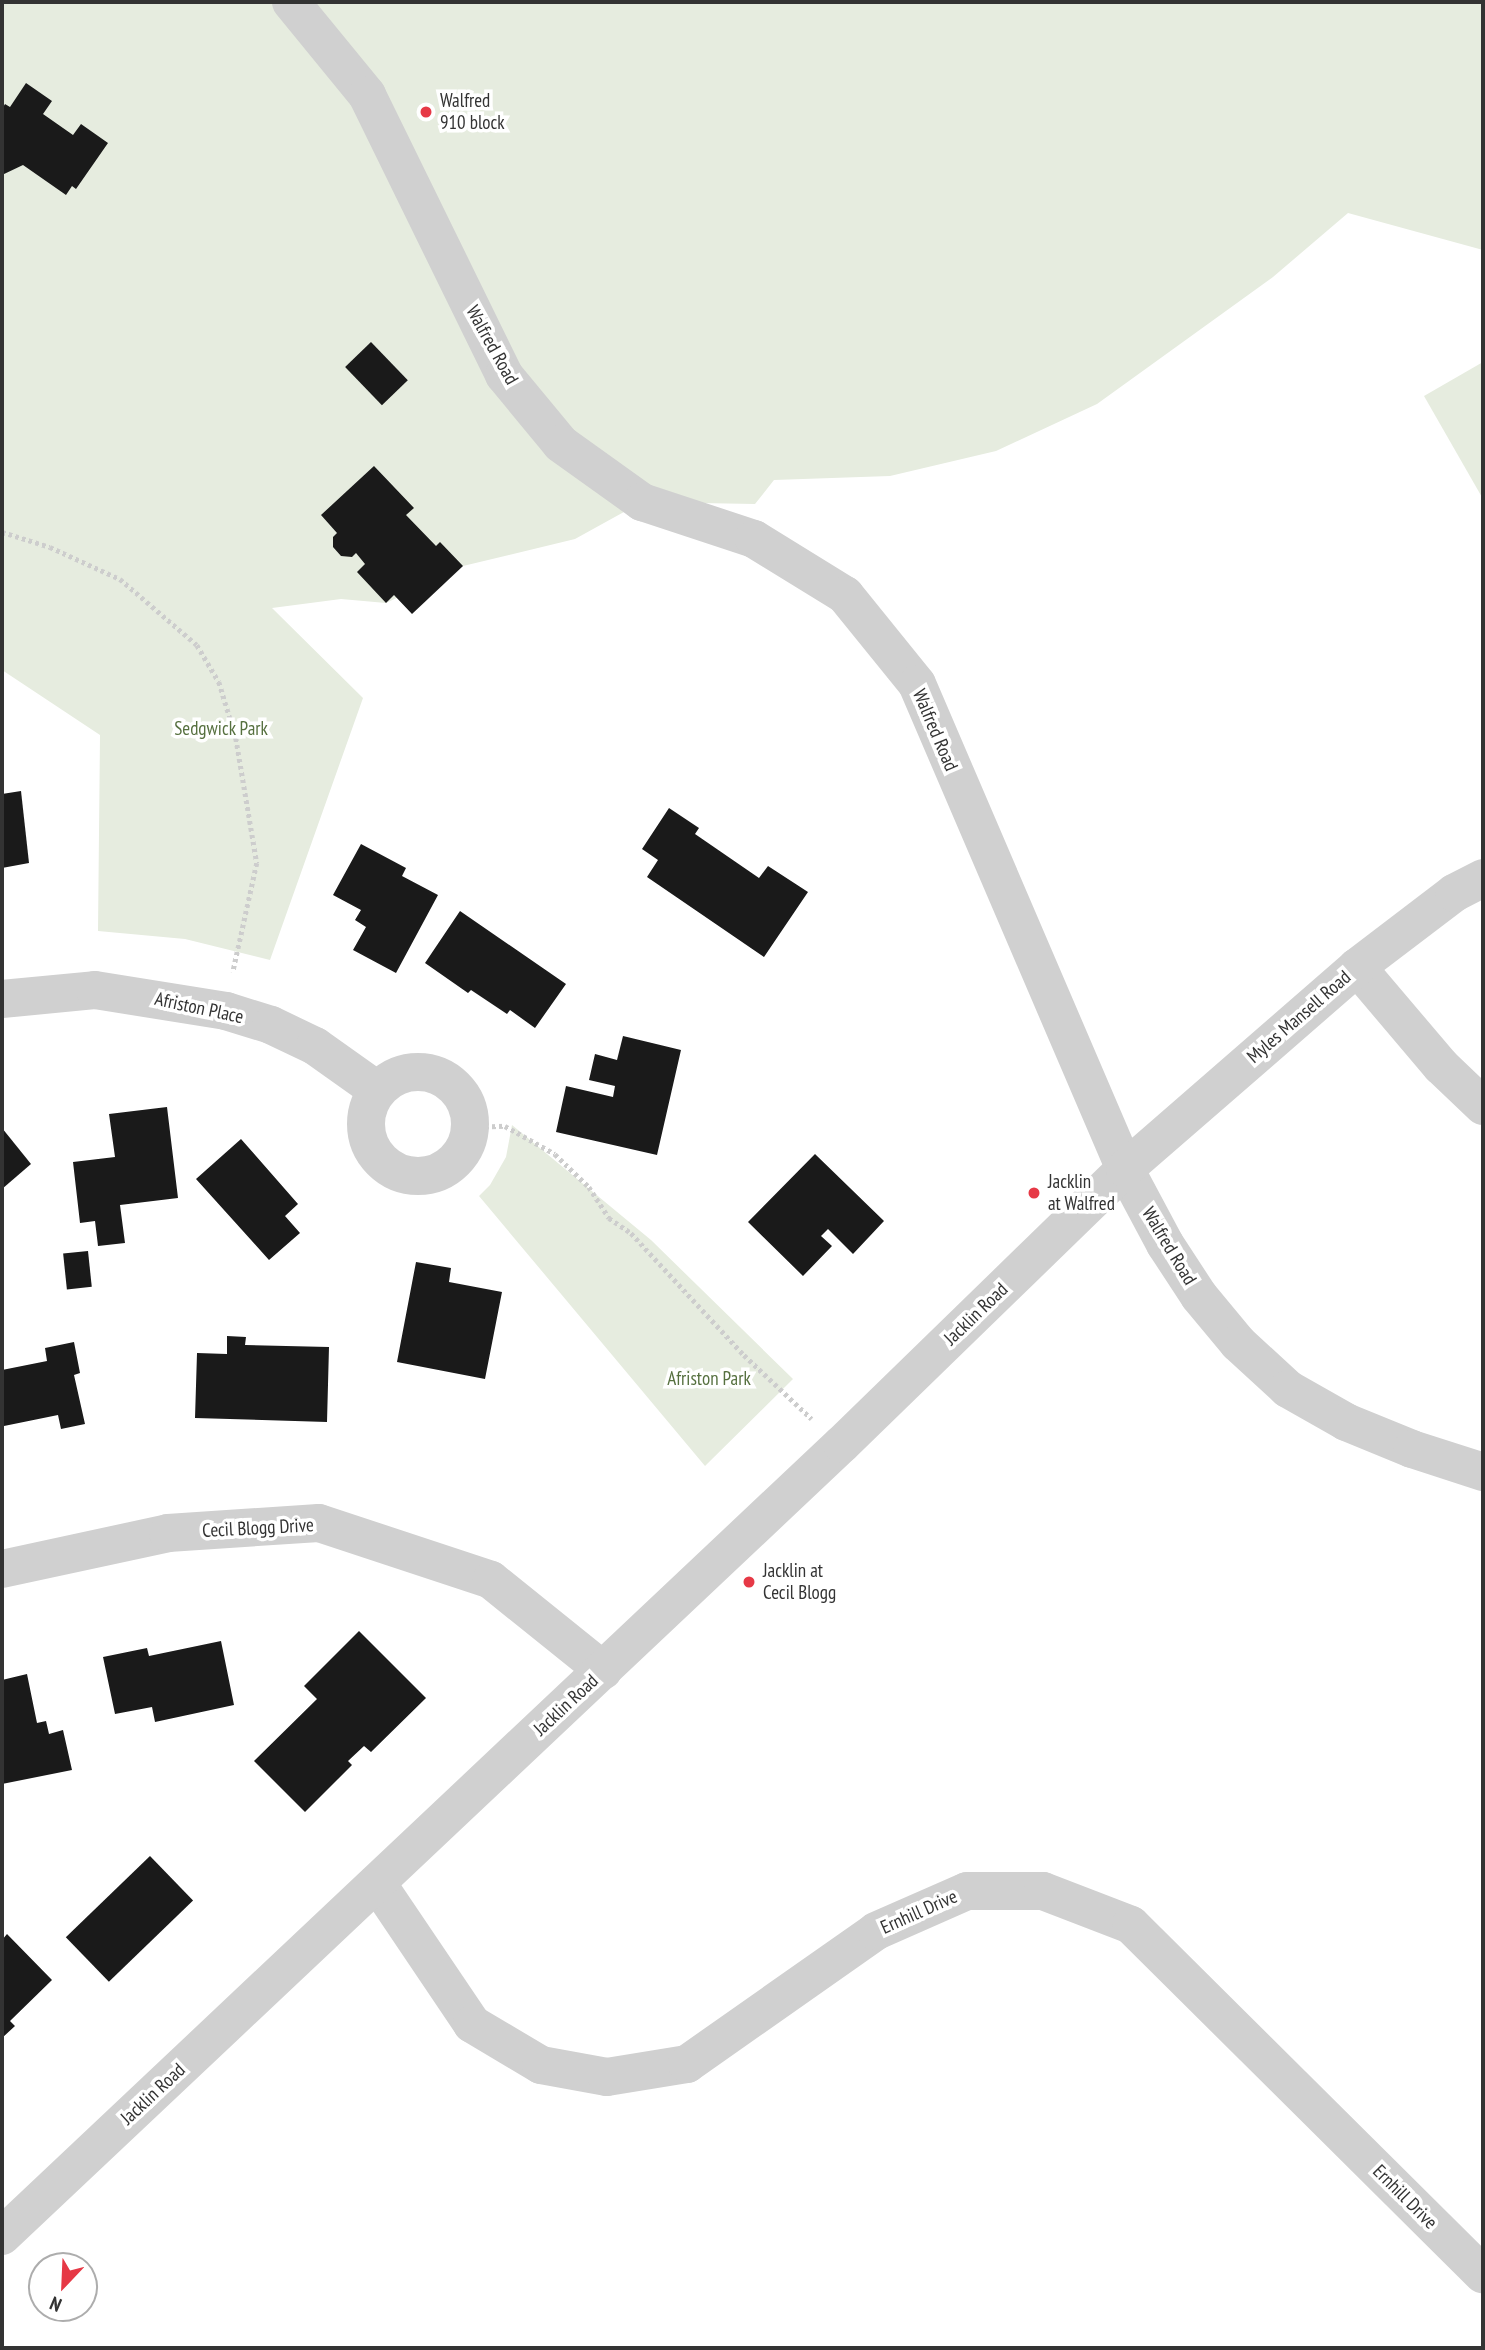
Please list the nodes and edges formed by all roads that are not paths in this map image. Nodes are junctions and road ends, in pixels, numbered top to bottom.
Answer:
1 (291, 2) edge
2 (1483, 878) edge
3 (1357, 967) junction
4 (2, 999) edge
5 (377, 1090) junction
6 (1483, 1106) edge
7 (1125, 1169) junction
8 (1483, 1472) edge
9 (2, 1569) edge
10 (603, 1670) junction
11 (377, 1883) junction
12 (2, 2236) edge
13 (1483, 2274) edge

1 - 7 street, Walfred Road
2 - 3 street, Myles Mansell Road
3 - 6 street
3 - 7 street, Myles Mansell Road
4 - 5 street, Afriston Place
5 - 5 street
7 - 8 street, Walfred Road
7 - 10 street, Jacklin Road
9 - 10 street, Cecil Blogg Drive
10 - 11 street, Jacklin Road
11 - 12 street, Jacklin Road
11 - 13 street, Ernhill Drive

